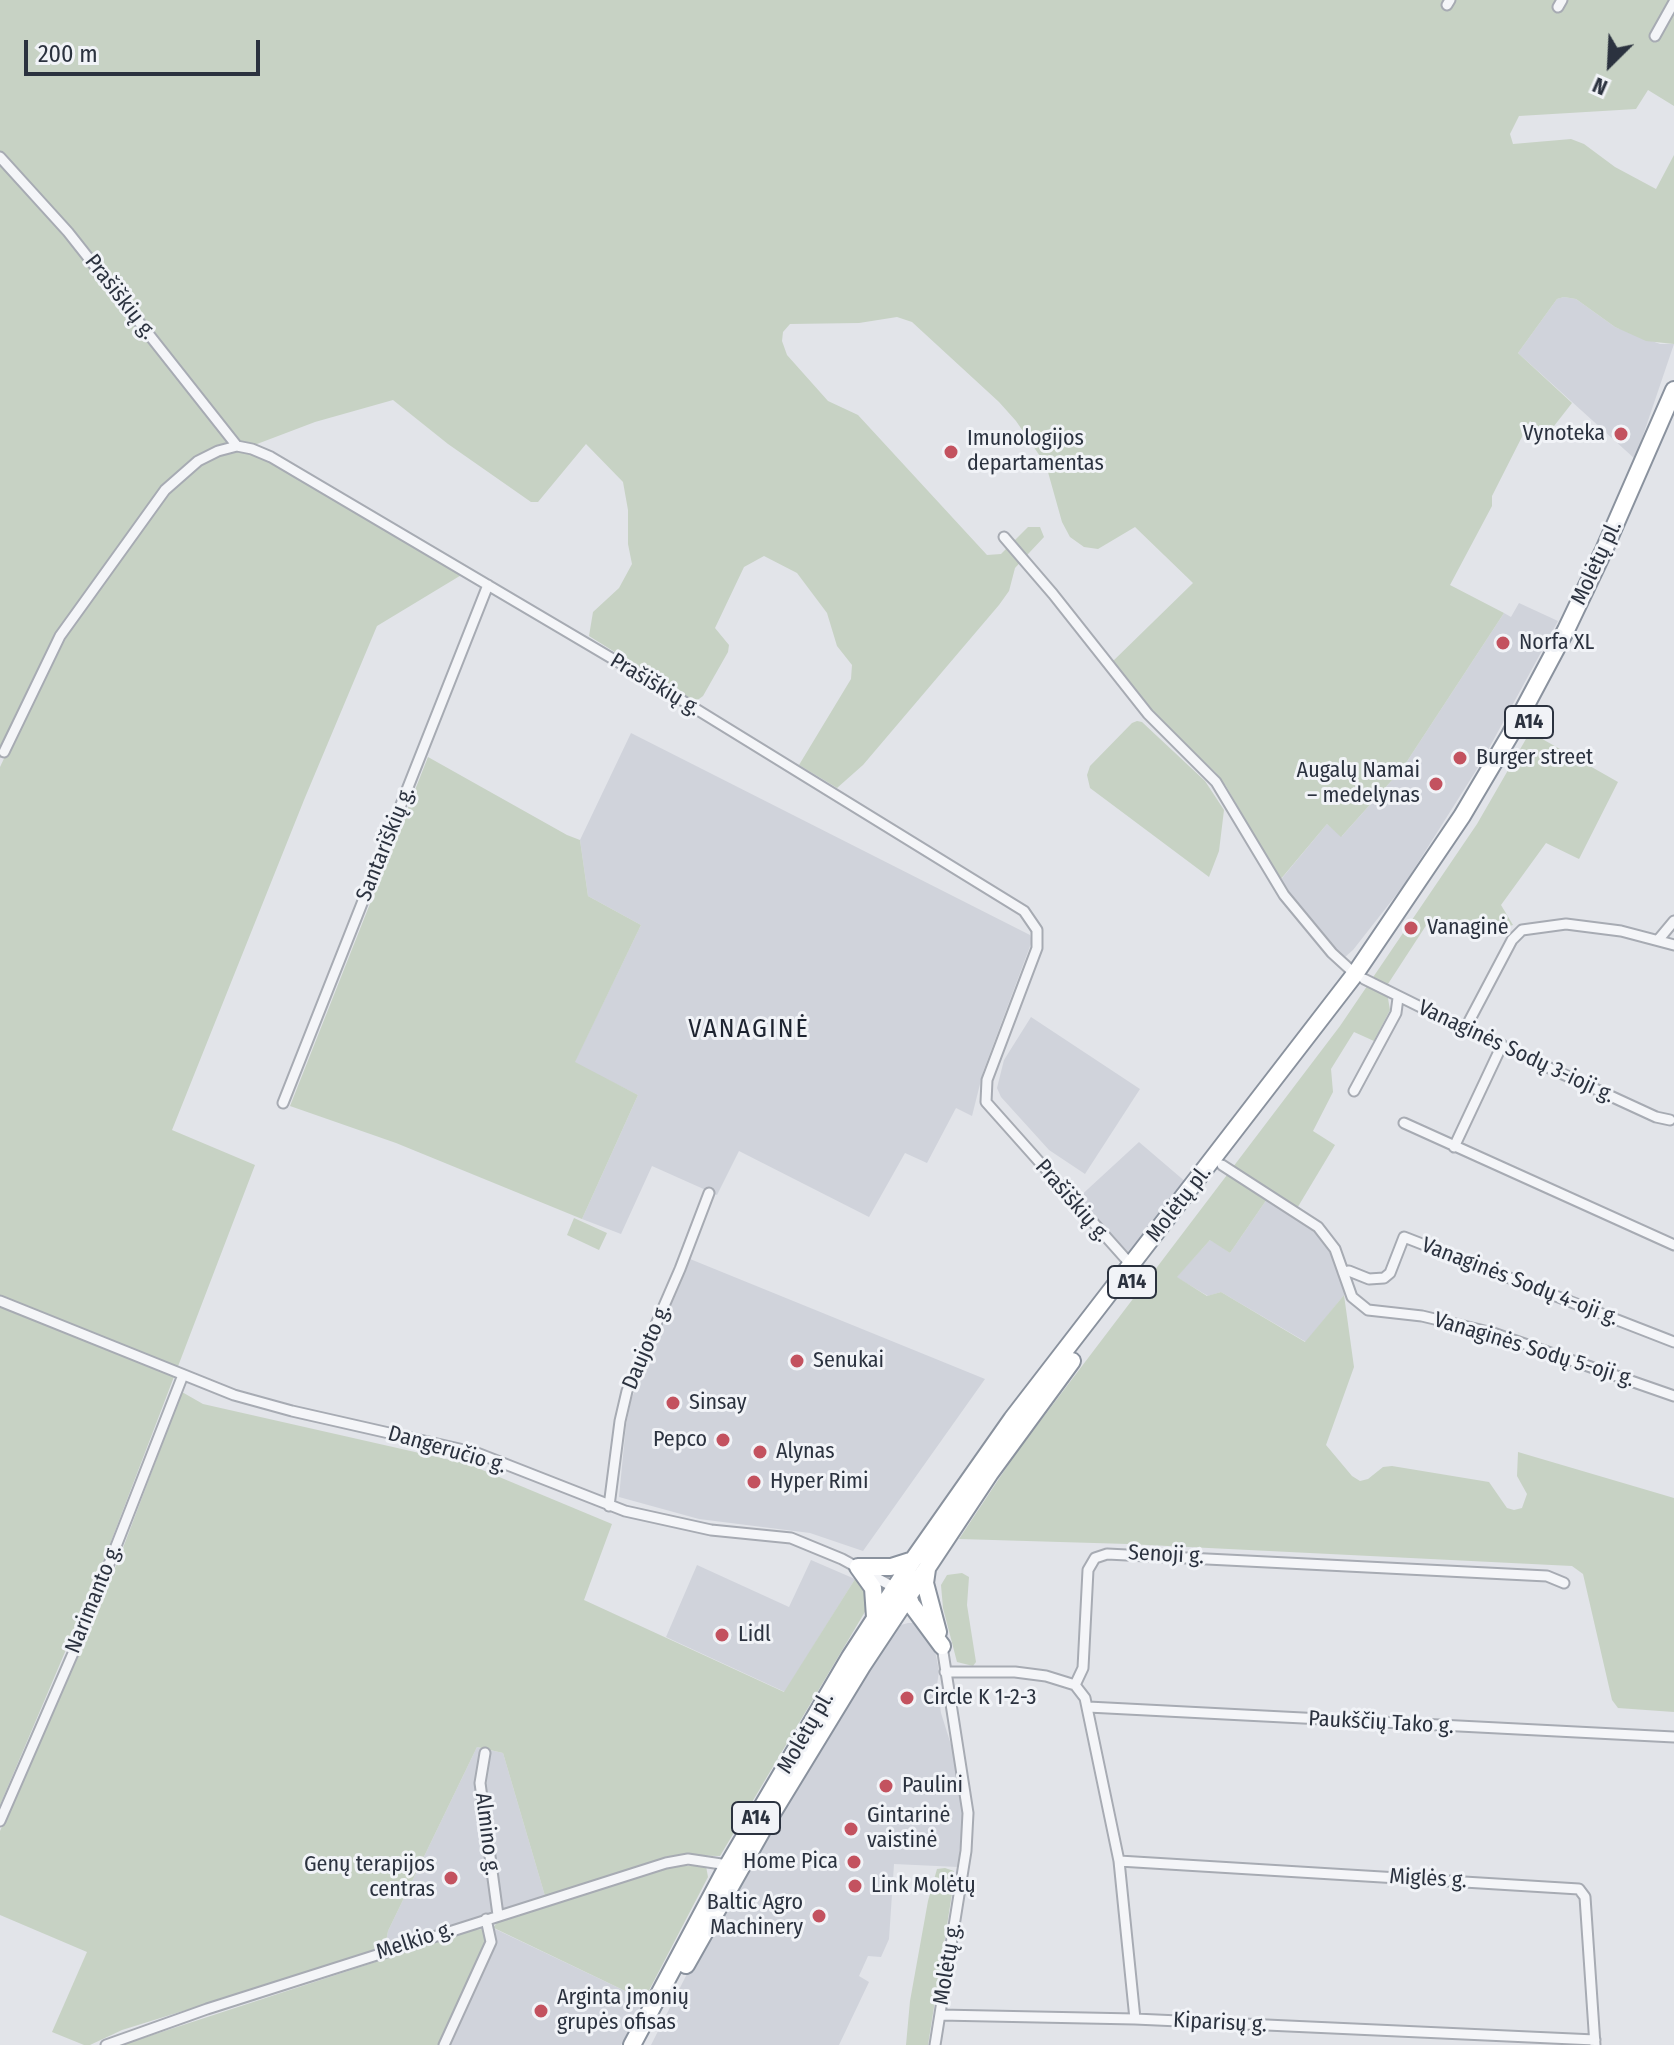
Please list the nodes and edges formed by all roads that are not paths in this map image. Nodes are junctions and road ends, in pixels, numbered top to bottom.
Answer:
1 (1674, 2) edge
2 (1655, 36) dead end
3 (0, 157) edge
4 (1674, 390) edge
5 (1674, 416) edge
6 (237, 446) junction
7 (1004, 537) dead end
8 (488, 585) junction
9 (4, 752) dead end
10 (1674, 921) edge
11 (1659, 939) junction
12 (1674, 945) edge
13 (1360, 976) junction
14 (1398, 998) junction
15 (1465, 1029) junction
16 (1502, 1045) junction
17 (1354, 1091) dead end
18 (283, 1103) dead end
19 (1670, 1120) dead end
20 (1404, 1123) dead end
21 (1454, 1147) junction
22 (1222, 1165) junction
23 (709, 1193) dead end
24 (1674, 1245) edge
25 (1132, 1266) junction
26 (1343, 1272) junction
27 (0, 1301) edge
28 (1674, 1342) edge
29 (183, 1375) junction
30 (1674, 1396) edge
31 (609, 1506) junction
32 (916, 1565) junction
33 (858, 1567) junction
34 (1564, 1583) dead end
35 (897, 1593) junction
36 (930, 1621) junction
37 (882, 1622) junction
38 (942, 1646) joint
39 (945, 1672) junction
40 (1075, 1685) junction
41 (1088, 1707) junction
42 (1674, 1737) edge
43 (485, 1753) dead end
44 (0, 1821) edge
45 (1119, 1861) junction
46 (728, 1865) junction
47 (498, 1915) junction
48 (486, 1919) junction
49 (940, 2015) junction
50 (1135, 2019) junction
51 (1595, 2042) edge
52 (106, 2045) edge
53 (444, 2045) edge
54 (632, 2045) edge
55 (644, 2045) edge
56 (935, 2045) edge

1 - 2 street
3 - 6 street, Prašiškių g.
4 - 13 highway, Molėtų pl. / A14
5 - 13 highway, Molėtų pl. / A14
6 - 8 street, Prašiškių g.
6 - 9 street
7 - 13 street, Vanaginės Sodų 3-ioji g.
8 - 18 street, Santariškių g.
8 - 25 street, Prašiškių g.
10 - 11 street
11 - 12 street
11 - 15 street
13 - 14 street, Vanaginės Sodų 3-ioji g.
13 - 22 highway, Molėtų pl. / A14
13 - 25 highway, Molėtų pl. / A14
14 - 15 street, Vanaginės Sodų 3-ioji g.
14 - 17 street
15 - 16 street, Vanaginės Sodų 3-ioji g.
16 - 19 street, Vanaginės Sodų 3-ioji g.
16 - 21 street
20 - 21 street
21 - 24 street
22 - 26 street, Vanaginės Sodų 5-oji g.
22 - 32 highway, Molėtų pl. / A14
23 - 31 street, Daujoto g.
25 - 32 highway, Molėtų pl. / A14
26 - 28 street, Vanaginės Sodų 4-oji g.
26 - 30 street, Vanaginės Sodų 5-oji g.
27 - 29 street, Dangeručio g.
29 - 31 street, Dangeručio g.
29 - 44 street, Narimanto g.
31 - 33 street, Dangeručio g.
32 - 33 highway
32 - 35 highway
32 - 36 highway
33 - 35 street, Dangeručio g.
33 - 37 highway
34 - 40 street, Senoji g.
35 - 36 highway
35 - 37 highway, Molėtų pl. / A14
36 - 37 highway
36 - 38 highway
37 - 46 highway, Molėtų pl. / A14
37 - 55 highway, Molėtų pl. / A14
38 - 39 street, Molėtų g.
39 - 40 street
39 - 49 street, Molėtų g.
40 - 41 street
41 - 42 street, Paukščių Tako g.
41 - 45 street
43 - 47 street, Almino g.
45 - 50 street
45 - 51 street, Miglės g.
46 - 47 street, Melkio g.
46 - 54 highway, Molėtų pl. / A14
47 - 48 street, Melkio g.
48 - 52 street, Melkio g.
48 - 53 street
49 - 50 street, Kiparisų g.
49 - 56 street, Molėtų g.
50 - 51 street, Kiparisų g.

